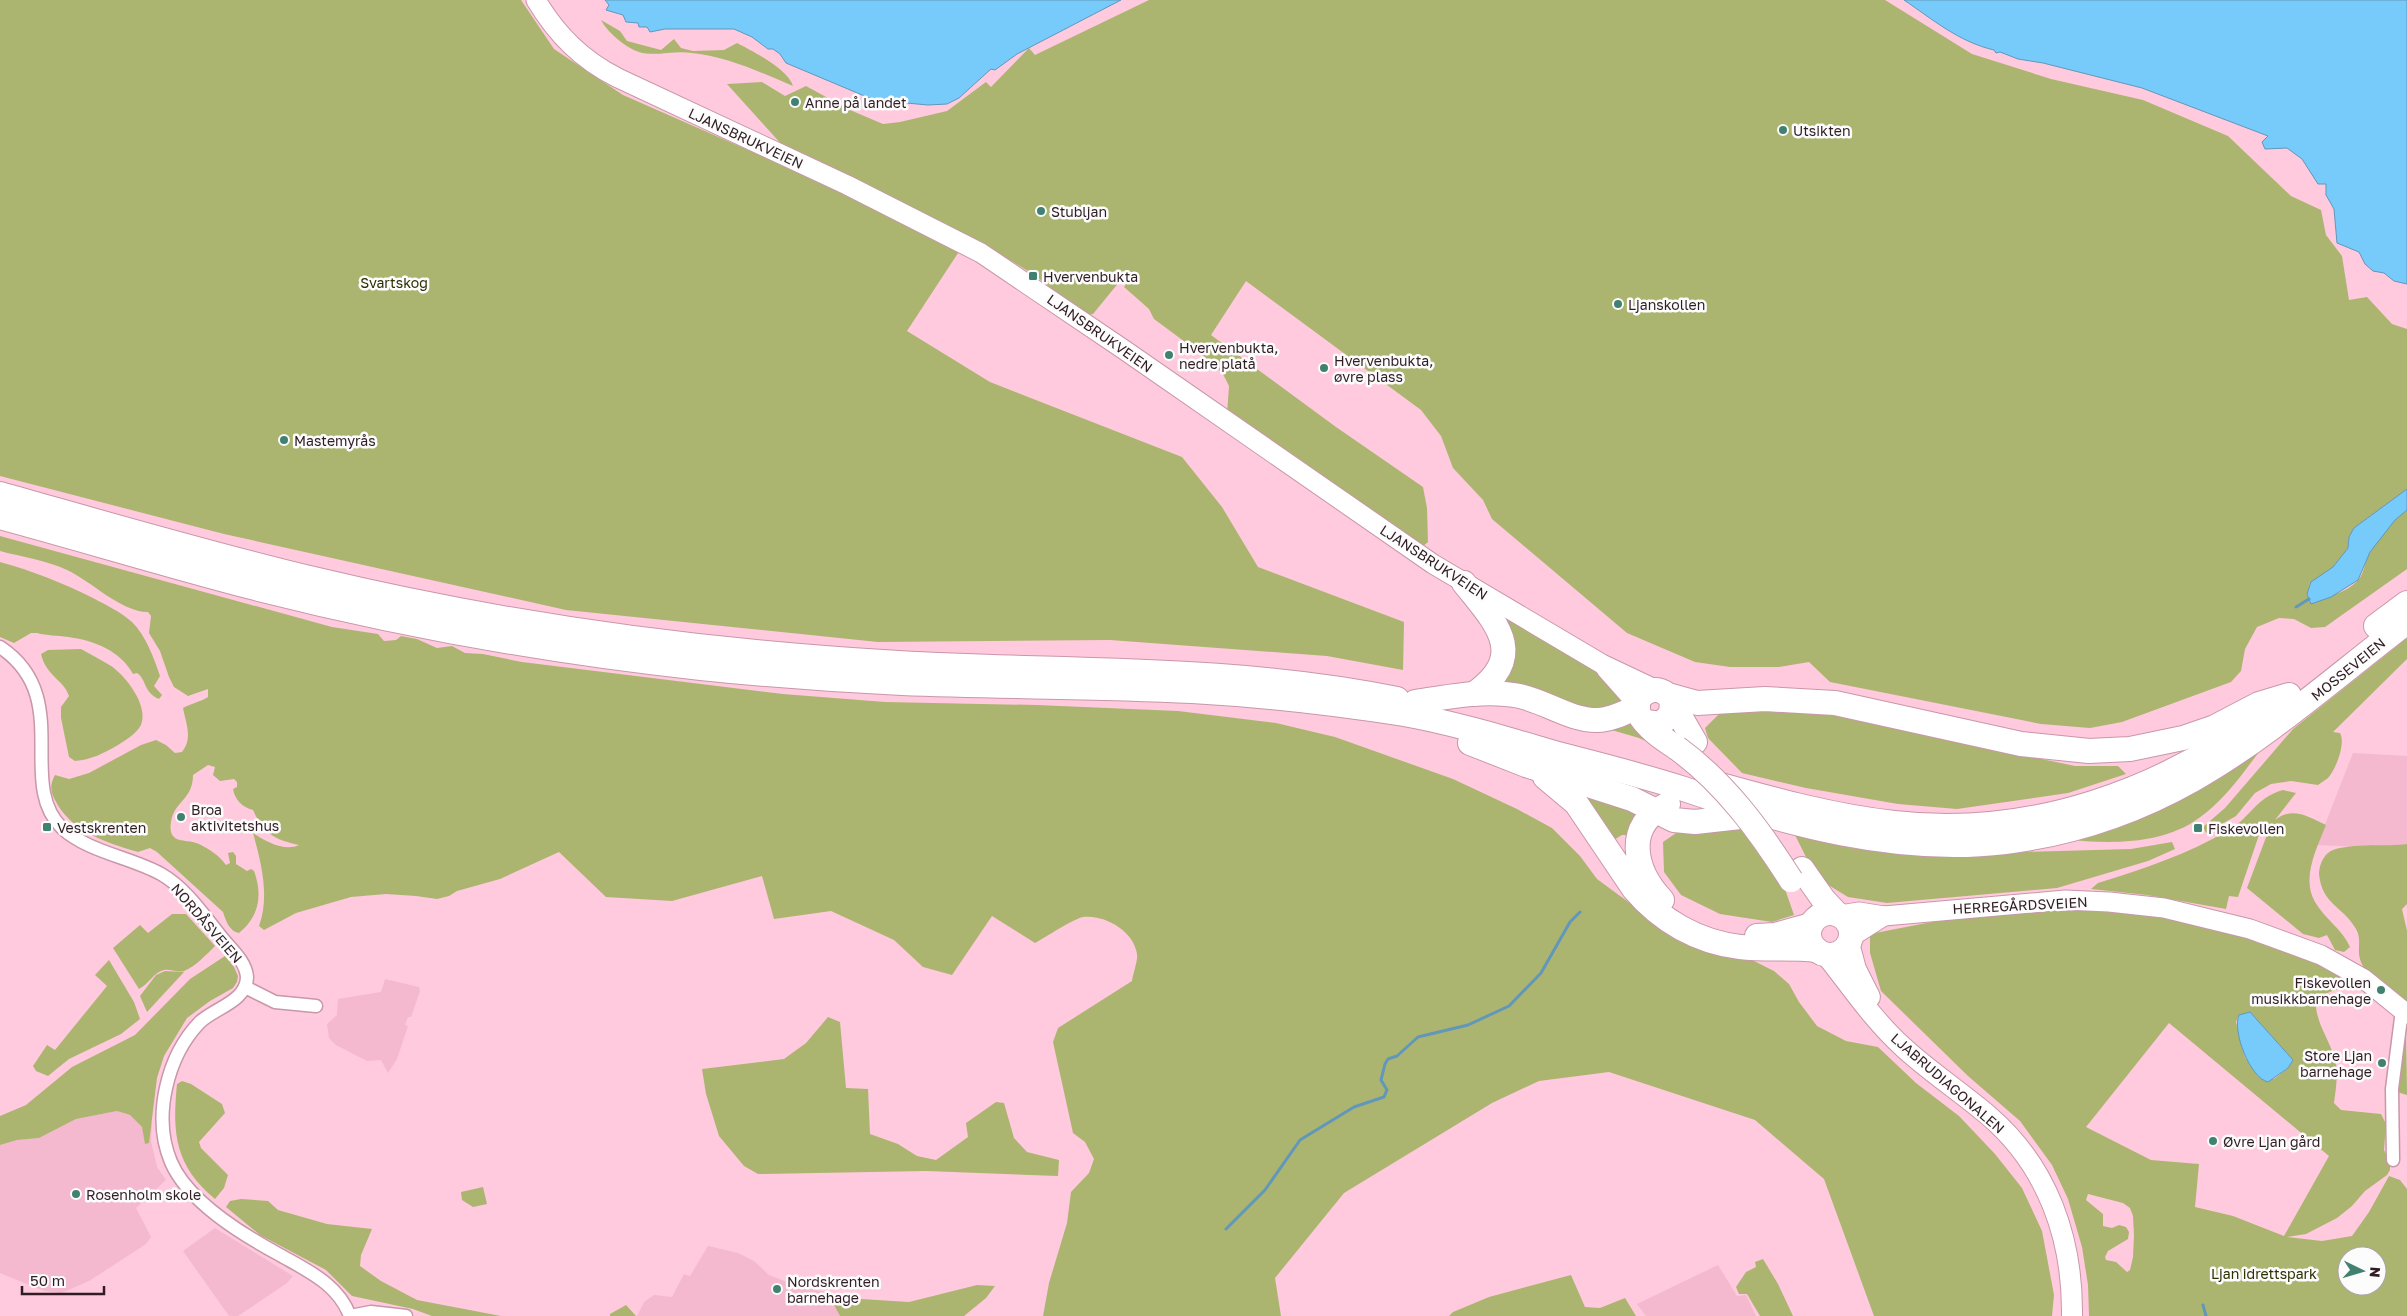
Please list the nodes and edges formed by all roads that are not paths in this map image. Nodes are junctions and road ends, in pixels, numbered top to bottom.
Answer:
1 (536, 0) edge
2 (0, 494) edge
3 (0, 517) edge
4 (1464, 583) junction
5 (2407, 603) edge
6 (2407, 622) edge
7 (0, 647) edge
8 (1602, 664) junction
9 (1474, 694) junction
10 (1666, 696) junction
11 (1415, 702) junction
12 (2289, 706) junction
13 (1348, 708) junction
14 (1641, 711) junction
15 (1686, 745) junction
16 (1526, 765) junction
17 (1712, 800) junction
18 (1655, 811) junction
19 (1761, 814) junction
20 (1797, 875) junction
21 (1839, 914) junction
22 (1884, 916) junction
23 (1811, 925) junction
24 (1850, 940) junction
25 (1821, 952) junction
26 (245, 987) junction
27 (316, 1006) dead end
28 (2405, 1012) edge
29 (1877, 1018) junction
30 (2393, 1160) dead end
31 (350, 1316) edge
32 (406, 1316) edge
33 (2072, 1316) edge

1 - 4 main road, LJANSBRUKVEIEN
2 - 11 highway
3 - 13 highway
4 - 8 main road, LJANSBRUKVEIEN
4 - 9 highway
5 - 12 highway, MOSSEVEIEN
6 - 12 highway, MOSSEVEIEN
7 - 26 street, NORDÅSVEIEN
8 - 10 main road, LJANSBRUKVEIEN
8 - 14 main road, LJANSBRUKVEIEN
9 - 11 highway
9 - 14 highway
10 - 12 highway
10 - 14 highway
10 - 14 highway
10 - 15 highway
11 - 12 highway
12 - 19 highway
13 - 16 highway
13 - 17 highway
14 - 15 highway
15 - 20 highway
16 - 18 highway
16 - 25 highway
17 - 18 highway
17 - 19 highway
18 - 19 highway
18 - 23 highway
20 - 21 highway
20 - 23 highway
21 - 22 main road, HERREGÅRDSVEIEN
21 - 23 highway
21 - 24 highway
22 - 24 main road, HERREGÅRDSVEIEN
22 - 28 main road, HERREGÅRDSVEIEN
23 - 25 highway
24 - 25 highway
24 - 29 main road, LJABRUDIAGONALEN
25 - 29 main road, LJABRUDIAGONALEN
26 - 27 street
26 - 31 street
28 - 30 street, HERREGÅRDSVEIEN
29 - 33 main road, LJABRUDIAGONALEN
31 - 32 street

